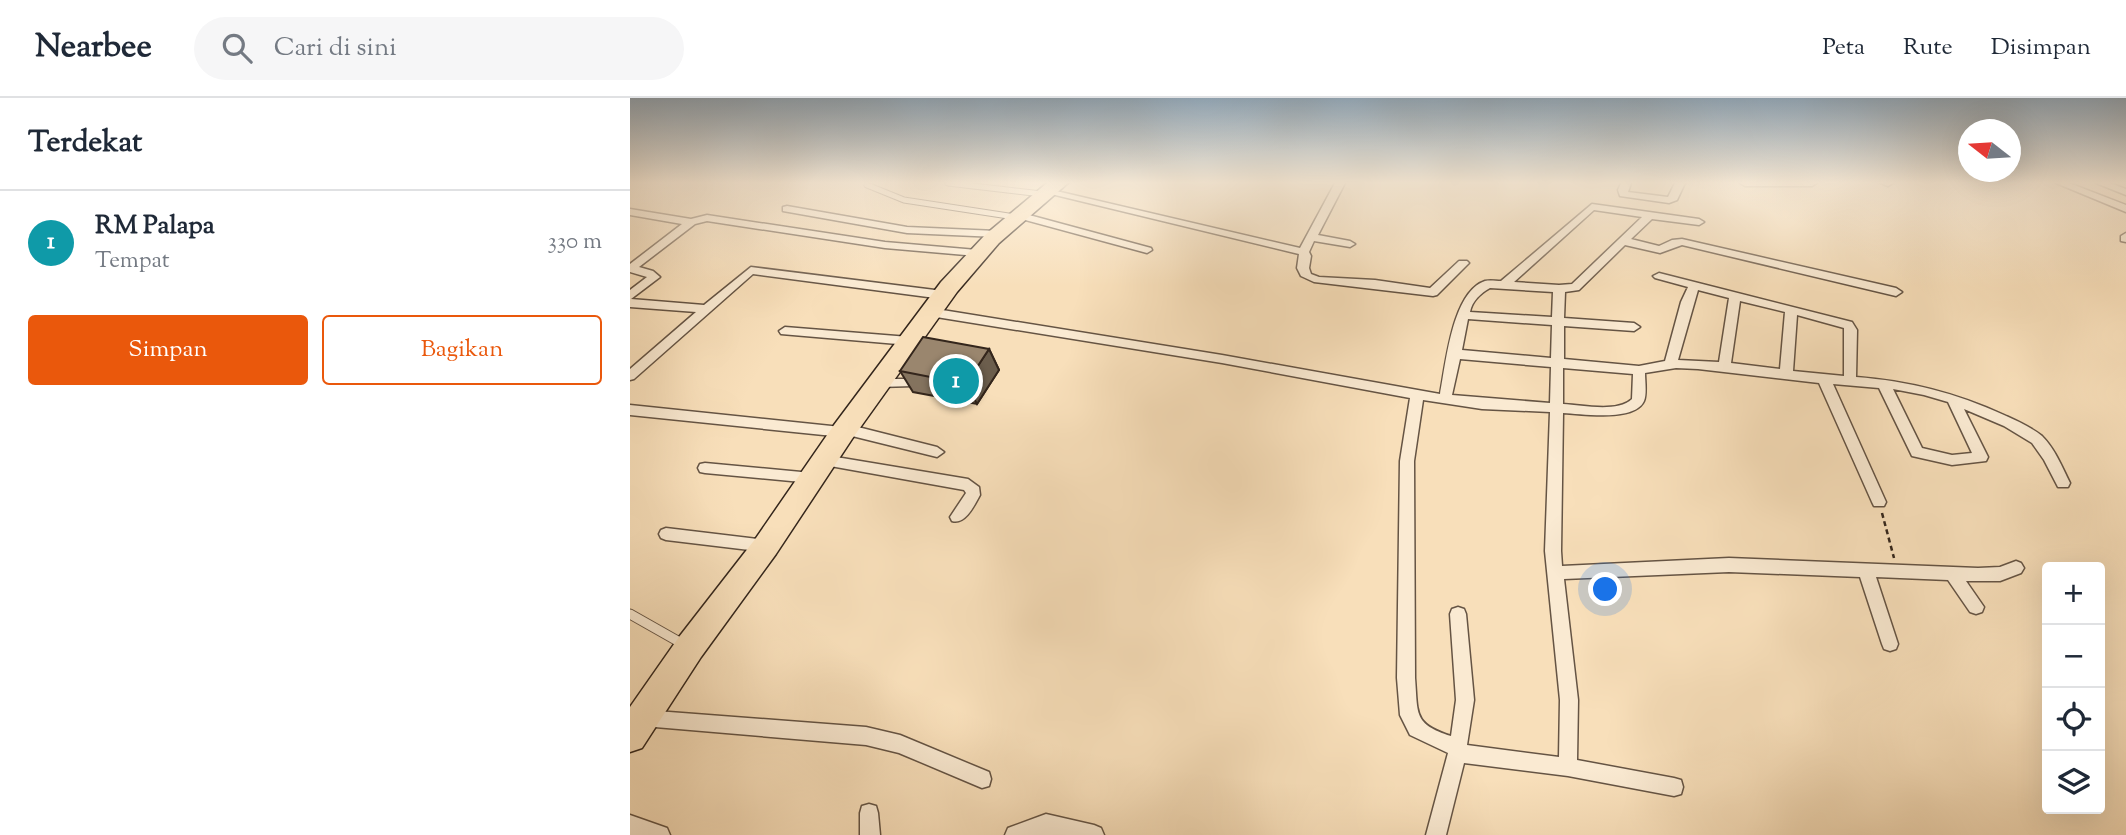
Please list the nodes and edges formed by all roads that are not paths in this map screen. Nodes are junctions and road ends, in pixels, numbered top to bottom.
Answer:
1 (663, 217) edge
2 (835, 217) edge
3 (966, 217) edge
4 (1018, 217) edge
5 (1069, 217) edge
6 (1113, 217) edge
7 (1322, 217) edge
8 (1579, 217) edge
9 (1648, 217) edge
10 (1667, 217) edge
11 (691, 222) junction
12 (1699, 222) dead end
13 (1312, 237) junction
14 (1624, 241) junction
15 (1350, 244) dead end
16 (1147, 250) dead end
17 (1303, 252) junction
18 (977, 253) junction
19 (1463, 263) dead end
20 (1659, 276) dead end
21 (1504, 285) junction
22 (1694, 286) junction
23 (1559, 289) junction
24 (1896, 292) dead end
25 (630, 296) edge
26 (1735, 296) junction
27 (630, 303) edge
28 (937, 304) junction
29 (706, 309) junction
30 (1791, 311) junction
31 (1463, 315) junction
32 (1558, 323) junction
33 (1634, 327) dead end
34 (785, 331) dead end
35 (909, 341) junction
36 (1454, 355) junction
37 (931, 360) edge
38 (1557, 361) junction
39 (1671, 365) junction
40 (1724, 369) junction
41 (1639, 370) junction
42 (1786, 375) junction
43 (630, 376) edge
44 (1824, 379) junction
45 (1850, 382) junction
46 (879, 383) junction
47 (1884, 385) junction
48 (1417, 395) junction
49 (1445, 399) junction
50 (1954, 402) junction
51 (1556, 409) junction
52 (630, 410) edge
53 (845, 430) junction
54 (937, 452) dead end
55 (705, 468) dead end
56 (818, 469) junction
57 (2063, 483) dead end
58 (1879, 502) road end
59 (957, 517) dead end
60 (666, 534) dead end
61 (766, 546) junction
62 (2016, 568) dead end
63 (1866, 570) junction
64 (1554, 573) junction
65 (1952, 574) junction
66 (1976, 607) dead end
67 (630, 614) edge
68 (1458, 614) dead end
69 (1890, 644) dead end
70 (690, 648) junction
71 (637, 727) edge
72 (1457, 750) junction
73 (1568, 767) junction
74 (982, 779) dead end
75 (1674, 787) dead end
76 (869, 813) dead end
77 (630, 824) edge
78 (660, 835) edge
79 (870, 835) edge
80 (1015, 835) edge
81 (1090, 835) edge
82 (1436, 835) edge

1 - 11 street
2 - 3 street
4 - 18 highway
5 - 16 street
6 - 17 street
7 - 13 street
8 - 21 street
9 - 14 street
10 - 12 street
11 - 18 street
11 - 25 street
13 - 15 street
13 - 17 street
14 - 23 street
14 - 24 street
17 - 19 street
18 - 28 highway
20 - 22 street
21 - 23 street
21 - 31 street
22 - 26 street
22 - 39 street
23 - 32 street
26 - 30 street
26 - 40 street
27 - 29 street
28 - 29 street
28 - 35 highway
28 - 48 street
29 - 43 street
30 - 42 street
30 - 45 street
31 - 32 street
31 - 36 street
32 - 33 street
32 - 38 street
34 - 35 street
35 - 46 highway
36 - 38 street
36 - 49 street
37 - 46 street
38 - 41 street
38 - 51 street
39 - 40 street
39 - 41 street
40 - 42 street
41 - 51 street
42 - 44 street
44 - 45 street
44 - 58 street
45 - 47 street
46 - 53 highway
47 - 50 street
47 - 50 street
48 - 49 street
48 - 72 street
49 - 51 street
50 - 57 street
51 - 64 street
52 - 53 street
53 - 54 street
53 - 56 highway
55 - 56 street
56 - 59 street
56 - 61 highway
60 - 61 street
61 - 70 highway
62 - 65 street
63 - 64 street
63 - 65 street
63 - 69 street
64 - 73 street
65 - 66 street
67 - 70 lane
68 - 72 street
70 - 71 highway
71 - 74 street
72 - 73 street
72 - 82 street
73 - 75 street
76 - 79 street
77 - 78 street
80 - 81 street

